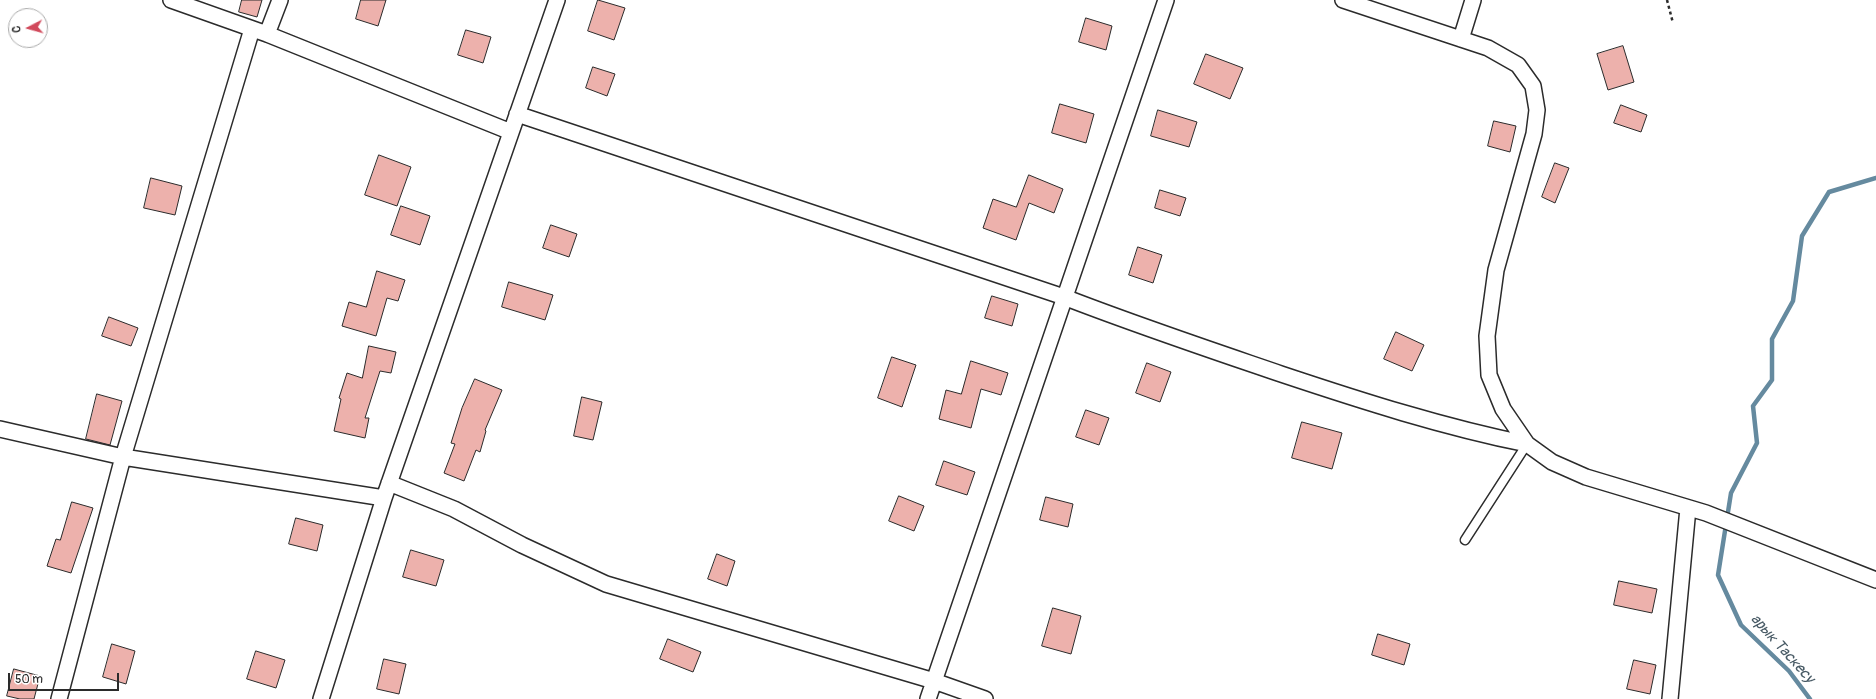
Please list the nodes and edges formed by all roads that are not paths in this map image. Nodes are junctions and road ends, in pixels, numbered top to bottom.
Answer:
1 (172, 0) edge
2 (280, 0) edge
3 (557, 0) edge
4 (1166, 0) edge
5 (1344, 0) edge
6 (1473, 0) edge
7 (252, 29) junction
8 (267, 34) junction
9 (1461, 39) junction
10 (517, 114) junction
11 (511, 132) junction
12 (1064, 297) junction
13 (0, 429) edge
14 (1528, 444) junction
15 (122, 457) junction
16 (389, 483) junction
17 (384, 498) junction
18 (1688, 508) junction
19 (1465, 540) dead end
20 (1876, 580) edge
21 (934, 681) junction
22 (59, 699) edge
23 (321, 699) edge
24 (928, 699) edge
25 (985, 699) edge
26 (1670, 699) edge

1 - 7 street
2 - 8 street
3 - 10 street
4 - 12 street
5 - 9 street
6 - 9 street
7 - 8 street
7 - 15 street
8 - 11 street
9 - 14 street
10 - 11 street
10 - 12 street
11 - 16 street
12 - 14 street
12 - 21 street
13 - 15 street
14 - 18 street
14 - 19 lane
15 - 17 street
15 - 22 street
16 - 17 street
16 - 21 street
17 - 23 street
18 - 20 street
18 - 26 street
21 - 24 street
21 - 25 street

